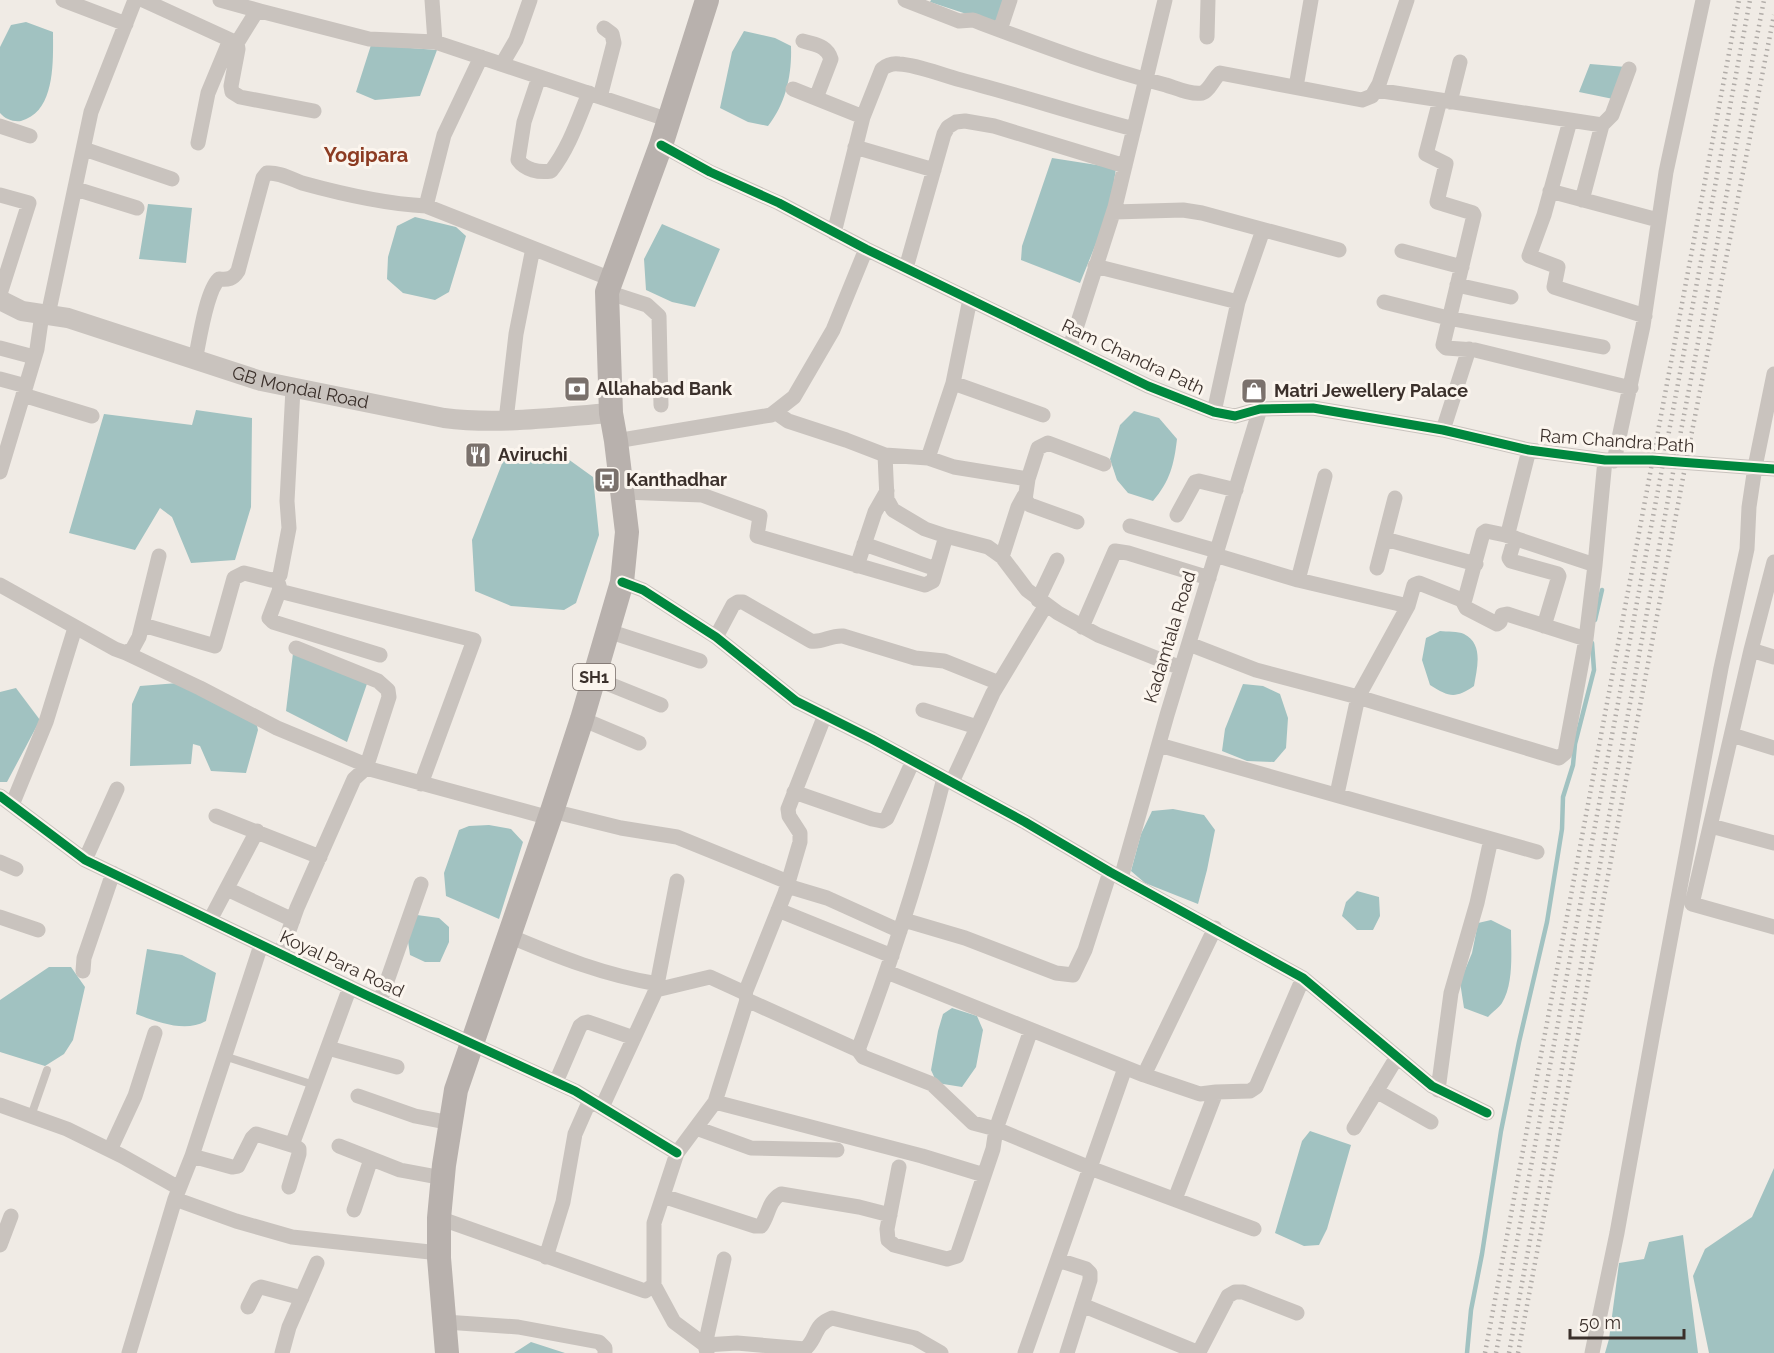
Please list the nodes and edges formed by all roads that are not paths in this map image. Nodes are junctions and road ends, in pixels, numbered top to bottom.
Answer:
1 (63, 0) edge
2 (135, 0) edge
3 (143, 0) edge
4 (220, 0) edge
5 (432, 0) edge
6 (530, 0) edge
7 (707, 0) edge
8 (905, 0) edge
9 (1010, 0) edge
10 (1165, 0) edge
11 (1208, 0) edge
12 (1311, 0) edge
13 (1407, 0) edge
14 (1703, 0) edge
15 (256, 7) edge
16 (126, 24) junction
17 (604, 28) dead end
18 (1000, 30) junction
19 (1208, 36) dead end
20 (233, 41) junction
21 (803, 41) dead end
22 (435, 42) junction
23 (481, 57) junction
24 (1460, 63) dead end
25 (502, 64) junction
26 (1629, 69) dead end
27 (539, 77) junction
28 (1146, 80) junction
29 (1296, 87) junction
30 (793, 89) dead end
31 (1376, 90) junction
32 (594, 95) junction
33 (816, 98) junction
34 (1445, 101) junction
35 (314, 111) dead end
36 (863, 117) junction
37 (669, 120) junction
38 (1570, 121) junction
39 (1602, 125) junction
40 (0, 126) edge
41 (1134, 129) junction
42 (30, 136) dead end
43 (198, 143) dead end
44 (661, 145) junction
45 (855, 147) junction
46 (84, 149) junction
47 (1125, 166) junction
48 (934, 170) junction
49 (172, 179) dead end
50 (76, 189) junction
51 (1550, 191) junction
52 (0, 195) edge
53 (1582, 200) junction
54 (426, 206) junction
55 (137, 208) dead end
56 (1114, 212) junction
57 (1658, 220) junction
58 (1263, 230) junction
59 (834, 233) junction
60 (533, 248) junction
61 (866, 249) junction
62 (1339, 250) dead end
63 (1402, 250) dead end
64 (1095, 266) junction
65 (1462, 267) junction
66 (906, 268) junction
67 (609, 285) junction
68 (1457, 285) junction
69 (0, 294) edge
70 (1510, 297) dead end
71 (970, 299) junction
72 (0, 300) edge
73 (1238, 302) junction
74 (1384, 302) dead end
75 (45, 314) junction
76 (1645, 316) junction
77 (1448, 318) junction
78 (1070, 347) junction
79 (1603, 347) dead end
80 (0, 348) edge
81 (1469, 350) junction
82 (34, 357) junction
83 (195, 361) junction
84 (1774, 374) edge
85 (0, 380) edge
86 (953, 383) junction
87 (1631, 388) junction
88 (293, 389) junction
89 (25, 390) junction
90 (661, 405) dead end
91 (1260, 409) junction
92 (775, 412) junction
93 (1214, 412) junction
94 (611, 413) junction
95 (1043, 415) dead end
96 (92, 416) dead end
97 (506, 420) junction
98 (7, 422) edge
99 (1443, 430) junction
100 (616, 441) junction
101 (1528, 450) junction
102 (885, 456) junction
103 (928, 458) junction
104 (1610, 460) junction
105 (1104, 464) dead end
106 (1755, 467) junction
107 (1774, 469) edge
108 (0, 471) edge
109 (1325, 476) dead end
110 (1028, 479) junction
111 (1236, 490) junction
112 (887, 491) junction
113 (623, 492) junction
114 (1024, 496) junction
115 (1395, 498) dead end
116 (1177, 515) dead end
117 (1077, 522) dead end
118 (1130, 526) dead end
119 (946, 537) junction
120 (1510, 537) junction
121 (1385, 539) junction
122 (864, 544) junction
123 (1216, 553) junction
124 (159, 556) dead end
125 (1002, 557) junction
126 (1057, 560) dead end
127 (1774, 562) edge
128 (1476, 564) junction
129 (1596, 565) junction
130 (857, 566) junction
131 (1377, 568) dead end
132 (936, 569) junction
133 (1209, 578) junction
134 (1298, 580) junction
135 (622, 582) junction
136 (278, 584) junction
137 (0, 585) edge
138 (1462, 600) junction
139 (1042, 602) junction
140 (1408, 606) junction
141 (143, 625) junction
142 (1544, 626) junction
143 (1082, 627) junction
144 (75, 628) junction
145 (608, 631) junction
146 (716, 637) junction
147 (1586, 639) junction
148 (1189, 644) junction
149 (296, 648) dead end
150 (1751, 650) junction
151 (126, 653) junction
152 (380, 655) dead end
153 (1774, 657) edge
154 (700, 661) dead end
155 (1181, 669) junction
156 (594, 678) junction
157 (999, 683) junction
158 (1358, 697) junction
159 (661, 705) dead end
160 (923, 710) dead end
161 (825, 716) junction
162 (582, 719) junction
163 (977, 727) junction
164 (1732, 735) junction
165 (639, 743) dead end
166 (1159, 745) junction
167 (1774, 748) edge
168 (913, 761) junction
169 (366, 767) junction
170 (948, 780) junction
171 (422, 784) junction
172 (117, 789) dead end
173 (794, 792) junction
174 (1337, 794) junction
175 (6, 800) edge
176 (551, 815) junction
177 (216, 816) dead end
178 (1711, 826) junction
179 (257, 831) junction
180 (1491, 839) junction
181 (1774, 843) edge
182 (1536, 852) dead end
183 (320, 857) junction
184 (85, 860) junction
185 (0, 862) edge
186 (16, 869) dead end
187 (112, 873) junction
188 (1116, 875) junction
189 (677, 881) dead end
190 (421, 884) dead end
191 (788, 884) junction
192 (226, 889) junction
193 (1685, 902) junction
194 (778, 910) junction
195 (0, 918) edge
196 (210, 920) junction
197 (293, 920) junction
198 (902, 926) junction
199 (1774, 927) edge
200 (1215, 928) junction
201 (38, 930) dead end
202 (509, 936) junction
203 (261, 945) junction
204 (281, 953) junction
205 (892, 956) junction
206 (83, 971) dead end
207 (887, 972) junction
208 (1303, 978) junction
209 (350, 987) junction
210 (657, 987) junction
211 (746, 996) junction
212 (380, 1001) junction
213 (1031, 1030) junction
214 (155, 1034) dead end
215 (634, 1038) junction
216 (472, 1043) junction
217 (328, 1048) junction
218 (858, 1050) junction
219 (224, 1056) junction
220 (1397, 1057) junction
221 (397, 1067) dead end
222 (1125, 1068) junction
223 (47, 1070) dead end
224 (1144, 1075) junction
225 (556, 1082) junction
226 (314, 1085) junction
227 (1438, 1090) junction
228 (1376, 1091) junction
229 (1216, 1092) junction
230 (358, 1096) dead end
231 (715, 1102) junction
232 (596, 1104) junction
233 (0, 1106) edge
234 (1487, 1113) dead end
235 (31, 1116) junction
236 (1431, 1122) dead end
237 (451, 1123) junction
238 (696, 1128) junction
239 (1354, 1128) dead end
240 (996, 1129) junction
241 (292, 1145) junction
242 (339, 1146) dead end
243 (110, 1150) junction
244 (837, 1150) dead end
245 (676, 1153) junction
246 (192, 1156) junction
247 (371, 1159) junction
248 (899, 1167) dead end
249 (1090, 1168) junction
250 (984, 1175) junction
251 (443, 1178) junction
252 (289, 1187) dead end
253 (177, 1193) junction
254 (663, 1196) junction
255 (1175, 1199) junction
256 (354, 1210) dead end
257 (890, 1215) junction
258 (10, 1216) dead end
259 (439, 1218) junction
260 (1254, 1228) dead end
261 (0, 1245) edge
262 (439, 1252) junction
263 (546, 1257) junction
264 (724, 1259) dead end
265 (1058, 1260) junction
266 (317, 1263) dead end
267 (654, 1285) junction
268 (302, 1298) junction
269 (1082, 1305) junction
270 (248, 1307) dead end
271 (1297, 1313) dead end
272 (445, 1322) junction
273 (706, 1349) edge
274 (129, 1353) edge
275 (282, 1353) edge
276 (447, 1353) edge
277 (605, 1353) edge
278 (941, 1353) edge
279 (1025, 1353) edge
280 (1067, 1353) edge
281 (1199, 1353) edge
282 (1592, 1353) edge

1 - 16 street
2 - 16 street
3 - 20 street
4 - 15 street
5 - 22 street
6 - 25 street
7 - 37 main road, SH1
8 - 18 street
9 - 18 street
10 - 28 street
11 - 19 street
12 - 29 street
13 - 31 street
14 - 57 street
15 - 20 street
15 - 22 street
16 - 46 street
17 - 32 street
18 - 28 street
20 - 35 street
20 - 43 street
21 - 33 street
22 - 23 street
23 - 25 street
23 - 54 street
24 - 34 street
25 - 27 street
26 - 39 street
27 - 32 street
27 - 32 street
28 - 29 street
28 - 41 street
29 - 31 street
30 - 33 street
31 - 34 street
32 - 37 street
33 - 36 street
34 - 38 street
34 - 65 street
36 - 41 street
36 - 45 street
37 - 44 main road, SH1
38 - 39 street
38 - 51 street
39 - 53 street
40 - 42 street
41 - 47 street
44 - 59 street, Ram Chandra Path
44 - 67 main road, SH1
45 - 48 street
45 - 59 street
46 - 49 street
46 - 50 street
47 - 48 street
47 - 56 street
48 - 66 street
50 - 55 street
50 - 75 street
51 - 53 street
51 - 76 street
52 - 69 street
53 - 57 street
54 - 60 street
54 - 83 street
56 - 58 street
56 - 64 street
57 - 76 street
58 - 62 street
58 - 73 street
59 - 61 street, Ram Chandra Path
60 - 67 street
60 - 97 street
61 - 66 street, Ram Chandra Path
61 - 92 street
63 - 65 street
64 - 73 street
64 - 78 street
65 - 68 street
66 - 71 street, Ram Chandra Path
67 - 90 street
67 - 94 main road, SH1
68 - 70 street
68 - 77 street
71 - 78 street, Ram Chandra Path
71 - 86 street
72 - 75 street, GB Mondal Road
73 - 93 street
74 - 77 street
75 - 82 street
75 - 83 street, GB Mondal Road
76 - 87 street
77 - 79 street
77 - 81 street
78 - 93 street, Ram Chandra Path
80 - 82 street
81 - 87 street
81 - 99 street
82 - 89 street
83 - 88 street, GB Mondal Road
84 - 106 street
85 - 89 street
86 - 95 street
86 - 103 street
87 - 104 street
88 - 97 street, GB Mondal Road
88 - 136 street
89 - 96 street
89 - 98 street
91 - 93 street, Ram Chandra Path
91 - 99 street, Ram Chandra Path
91 - 111 street, Kadamtala Road
92 - 100 street
92 - 102 street
94 - 97 street, GB Mondal Road
94 - 100 main road, SH1
98 - 108 street
99 - 101 street, Ram Chandra Path
100 - 113 main road, SH1
101 - 104 street, Ram Chandra Path
101 - 120 street
102 - 103 street
102 - 112 street
103 - 110 street
104 - 106 street, Ram Chandra Path
104 - 129 street
105 - 110 street
106 - 107 street, Ram Chandra Path
106 - 193 street
109 - 134 street
110 - 114 street
111 - 116 street
111 - 123 street, Kadamtala Road
112 - 119 street
112 - 122 street
113 - 130 street
113 - 135 main road, SH1
114 - 117 street
114 - 125 street
115 - 121 street
118 - 123 street
119 - 125 street
119 - 132 street
120 - 128 street
120 - 129 street
120 - 142 street
121 - 128 street
121 - 131 street
122 - 130 street
122 - 132 street
123 - 133 street, Kadamtala Road
123 - 134 street
124 - 141 street
125 - 139 street
126 - 139 street
127 - 150 street
128 - 138 street
129 - 147 street
130 - 132 street
133 - 143 street
133 - 148 street, Kadamtala Road
134 - 140 street
135 - 145 main road, SH1
135 - 146 street
136 - 141 street
136 - 152 street
136 - 171 street
137 - 144 street
138 - 140 street
138 - 142 street
139 - 143 street
139 - 157 street
140 - 158 street
141 - 151 street
142 - 147 street
143 - 155 street
144 - 151 street
144 - 175 street
145 - 154 street
145 - 156 main road, SH1
146 - 157 street
146 - 161 street
147 - 158 street
148 - 155 street, Kadamtala Road
148 - 158 street
149 - 169 street
150 - 153 street
150 - 164 street
151 - 169 street
155 - 166 street, Kadamtala Road
156 - 159 street
156 - 162 main road, SH1
157 - 163 street
158 - 174 street
160 - 163 street
161 - 168 street
161 - 173 street
162 - 165 street
162 - 176 main road, SH1
163 - 170 street
164 - 167 street
164 - 178 street
166 - 174 street
166 - 188 street, Kadamtala Road
168 - 170 street
168 - 173 street
169 - 171 street
169 - 183 street
170 - 188 street
170 - 198 street
171 - 176 street
172 - 184 street
173 - 191 street
174 - 180 street
175 - 184 street, Koyal Para Road
176 - 191 street
176 - 202 main road, SH1
177 - 179 street
178 - 181 street
178 - 193 street
179 - 183 street
179 - 192 street
180 - 182 street
180 - 227 street
183 - 197 street
184 - 187 street, Koyal Para Road
185 - 186 street
187 - 196 street, Koyal Para Road
187 - 206 street
188 - 198 street, Kadamtala Road
188 - 200 street
189 - 210 street
190 - 212 street
191 - 194 street
191 - 198 street
192 - 196 street
192 - 197 street
193 - 199 street
193 - 282 street
194 - 205 street
194 - 211 street
195 - 201 street
196 - 203 street, Koyal Para Road
197 - 204 street
198 - 205 street
200 - 208 street
200 - 224 street
202 - 210 street
202 - 216 main road, SH1
203 - 204 street, Koyal Para Road
203 - 219 street
204 - 209 street, Koyal Para Road
205 - 207 street
207 - 213 street
207 - 218 street
208 - 220 street
208 - 229 street
209 - 212 street, Koyal Para Road
209 - 217 street
210 - 211 street
210 - 215 street
211 - 218 street
211 - 231 street
212 - 216 street, Koyal Para Road
213 - 222 street
213 - 240 street
214 - 243 street
215 - 225 street
215 - 232 street
216 - 225 street, Koyal Para Road
216 - 237 main road, SH1
217 - 221 street
217 - 226 street
218 - 240 street
219 - 226 lane
219 - 246 street
220 - 227 street
220 - 228 street
222 - 224 street
222 - 249 street
223 - 235 lane
224 - 229 street
225 - 232 street, Koyal Para Road
226 - 241 street
227 - 234 street
228 - 236 street
228 - 239 street
229 - 255 street
230 - 237 street
231 - 238 street
231 - 250 street
232 - 245 street, Koyal Para Road
232 - 263 street
233 - 235 street
235 - 243 street
237 - 251 main road, SH1
238 - 244 street
238 - 245 street
240 - 249 street
240 - 250 street
241 - 246 street
241 - 252 street
242 - 247 street
243 - 253 street
245 - 254 street
246 - 253 street
247 - 251 street
247 - 256 street
248 - 257 street
249 - 255 street
249 - 265 street
250 - 257 street
251 - 259 main road, SH1
253 - 262 street
253 - 274 street
254 - 257 street
254 - 267 street
255 - 260 street
258 - 261 street
259 - 262 main road, SH1
259 - 263 street
262 - 272 main road, SH1
263 - 267 street
264 - 273 street
265 - 269 street
265 - 279 street
266 - 268 street
267 - 273 street
268 - 270 street
268 - 275 street
269 - 280 street
269 - 281 street
271 - 281 street
272 - 276 main road, SH1
272 - 277 street
273 - 278 street

